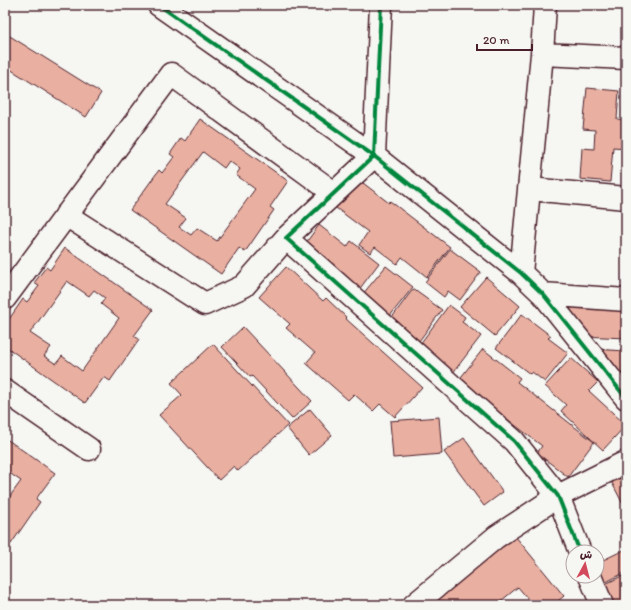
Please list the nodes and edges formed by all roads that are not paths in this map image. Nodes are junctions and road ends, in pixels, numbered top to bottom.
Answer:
1 (159, 5) edge
2 (381, 5) edge
3 (544, 5) edge
4 (542, 54) junction
5 (626, 58) edge
6 (374, 156) junction
7 (530, 189) junction
8 (334, 193) junction
9 (626, 198) edge
10 (66, 215) junction
11 (286, 238) junction
12 (521, 273) junction
13 (543, 294) junction
14 (5, 298) edge
15 (626, 300) edge
16 (5, 391) edge
17 (626, 398) edge
18 (89, 449) dead end
19 (626, 462) edge
20 (558, 496) junction
21 (577, 544) edge
22 (593, 584) edge
23 (414, 605) edge
24 (602, 605) edge

1 - 6 street
2 - 6 street
3 - 4 street
4 - 5 street
4 - 7 street
6 - 8 street
6 - 12 street
7 - 9 street
7 - 12 street
8 - 10 street
8 - 11 street
10 - 11 street
10 - 14 street
11 - 20 street
12 - 13 street
13 - 15 street
13 - 17 street
16 - 18 street
19 - 20 street
20 - 21 street
20 - 23 street
22 - 24 street

